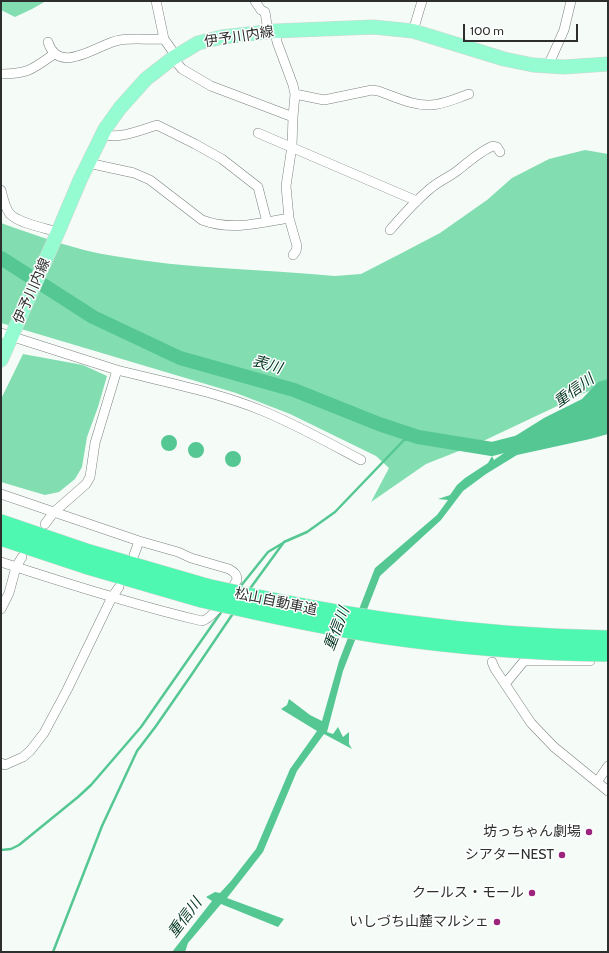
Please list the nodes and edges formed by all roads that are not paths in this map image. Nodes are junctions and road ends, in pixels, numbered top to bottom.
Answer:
1 (156, 1) edge
2 (255, 1) edge
3 (422, 1) edge
4 (571, 1) edge
5 (271, 31) junction
6 (413, 31) junction
7 (164, 39) junction
8 (48, 42) dead end
9 (54, 54) junction
10 (174, 57) junction
11 (608, 64) edge
12 (548, 66) junction
13 (1, 74) edge
14 (295, 94) junction
15 (469, 94) dead end
16 (293, 117) junction
17 (258, 133) dead end
18 (102, 134) junction
19 (292, 146) junction
20 (500, 152) dead end
21 (88, 163) junction
22 (1, 190) edge
23 (417, 201) junction
24 (289, 218) junction
25 (267, 222) junction
26 (390, 230) dead end
27 (57, 234) junction
28 (293, 255) dead end
29 (9, 333) edge
30 (1, 360) edge
31 (117, 370) junction
32 (361, 460) dead end
33 (1, 494) edge
34 (54, 512) junction
35 (1, 523) edge
36 (45, 524) dead end
37 (1, 537) edge
38 (139, 541) junction
39 (134, 555) dead end
40 (22, 558) dead end
41 (1, 562) edge
42 (16, 567) junction
43 (119, 588) dead end
44 (204, 593) junction
45 (112, 597) junction
46 (1, 609) edge
47 (608, 639) edge
48 (608, 652) edge
49 (608, 661) edge
50 (492, 662) dead end
51 (504, 684) junction
52 (1, 763) edge
53 (608, 766) edge
54 (597, 782) junction
55 (608, 791) edge

1 - 7 street
2 - 5 street
3 - 6 street
4 - 12 street
5 - 6 main road, 伊予川内線
5 - 10 main road, 伊予川内線
5 - 14 street
6 - 12 main road, 伊予川内線
7 - 9 street
7 - 10 street
8 - 9 street
9 - 13 street
10 - 16 street
10 - 18 main road, 伊予川内線
11 - 12 main road, 伊予川内線
14 - 15 street
14 - 16 street
16 - 19 street
17 - 19 street
18 - 21 main road, 伊予川内線
18 - 25 street
19 - 23 street
19 - 24 street
20 - 23 street
21 - 25 street
21 - 27 main road, 伊予川内線
22 - 27 street
23 - 26 street
24 - 25 street
24 - 28 street
27 - 29 main road, 伊予川内線
29 - 30 main road, 伊予川内線
29 - 31 street
31 - 32 street
31 - 34 street
33 - 34 street
34 - 36 street
34 - 38 street
35 - 44 highway, 松山自動車道
37 - 44 highway, 松山自動車道
38 - 39 street
38 - 45 street
40 - 42 street
41 - 42 street
42 - 45 street
42 - 46 street
43 - 45 street
44 - 47 highway, 松山自動車道, bridge
44 - 48 highway, 松山自動車道, bridge
45 - 52 street
49 - 51 street
50 - 51 street
51 - 54 street
53 - 54 street
54 - 55 street

